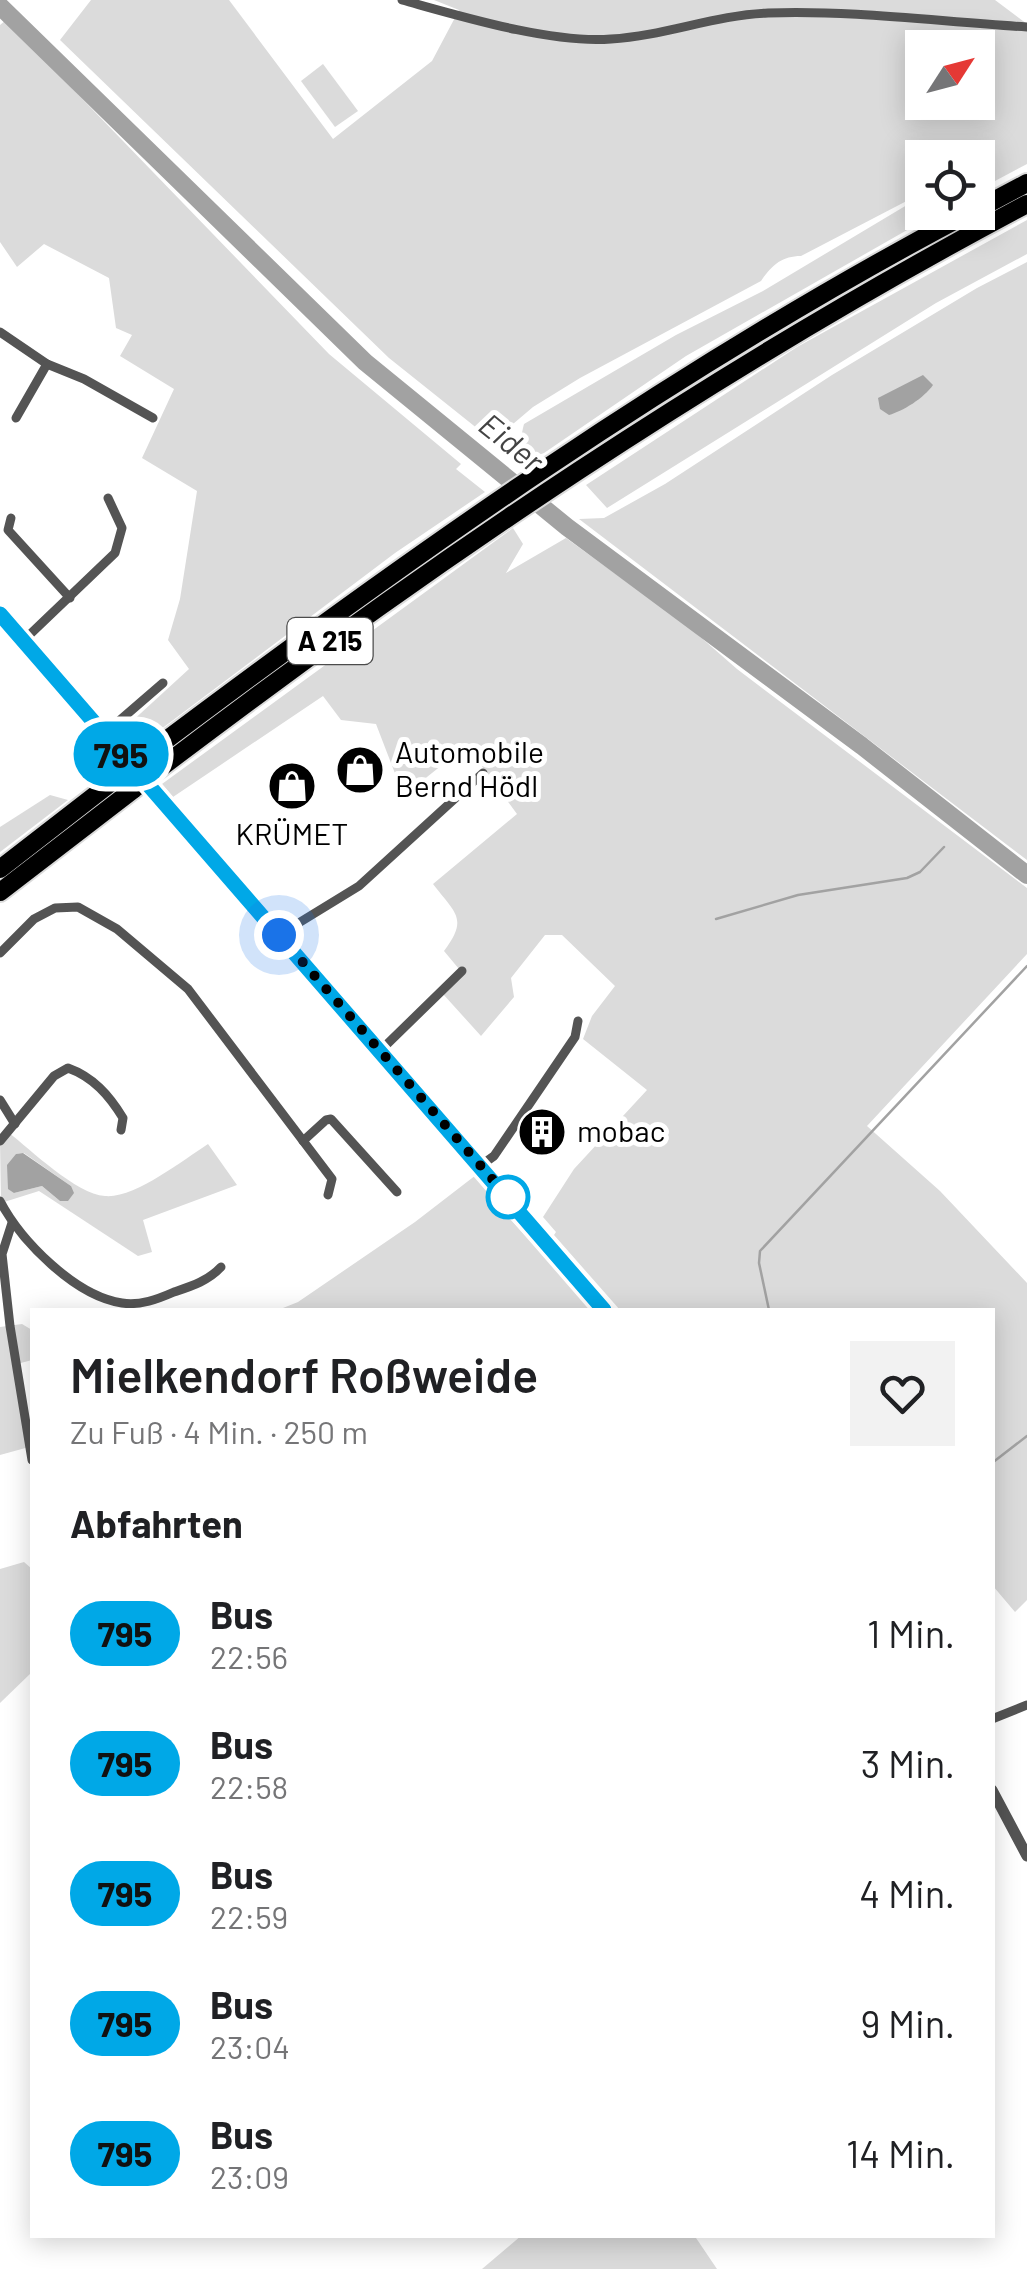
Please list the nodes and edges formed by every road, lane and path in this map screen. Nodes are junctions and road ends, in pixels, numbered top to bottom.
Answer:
1 (402, 0) edge
2 (1027, 27) edge
3 (1027, 183) edge
4 (995, 200) edge
5 (1027, 204) edge
6 (941, 230) edge
7 (0, 332) edge
8 (48, 364) junction
9 (16, 418) dead end
10 (153, 418) dead end
11 (108, 498) dead end
12 (11, 518) dead end
13 (70, 598) junction
14 (0, 614) edge
15 (21, 638) junction
16 (163, 682) dead end
17 (104, 734) junction
18 (148, 766) junction
19 (483, 773) dead end
20 (127, 782) junction
21 (0, 870) edge
22 (0, 892) edge
23 (279, 935) junction
24 (0, 953) edge
25 (462, 971) dead end
26 (578, 1021) dead end
27 (380, 1051) junction
28 (0, 1100) edge
29 (15, 1124) junction
30 (121, 1130) dead end
31 (0, 1141) edge
32 (303, 1141) junction
33 (480, 1166) junction
34 (397, 1192) dead end
35 (328, 1195) dead end
36 (0, 1201) edge
37 (12, 1222) junction
38 (221, 1267) dead end
39 (602, 1308) edge
40 (30, 1448) edge
41 (1027, 1706) edge
42 (995, 1718) edge
43 (995, 1796) edge
44 (1027, 1856) edge

1 - 2 street
3 - 4 highway, A 215
5 - 18 highway, A 215
6 - 18 highway, A 215
7 - 8 street
8 - 9 street
8 - 10 street
11 - 13 street
12 - 13 street
13 - 15 street
14 - 15 street
15 - 17 street
16 - 17 street
17 - 23 street
18 - 20 highway, A 215, bridge
19 - 23 street
20 - 21 highway, A 215
20 - 22 highway, A 215
23 - 27 street
24 - 32 street
25 - 27 street
26 - 33 street
27 - 33 street
28 - 29 street
29 - 30 street
29 - 31 street
32 - 34 street
32 - 35 street
33 - 39 street
36 - 37 street
37 - 38 street
37 - 40 street
41 - 42 street
43 - 44 street

